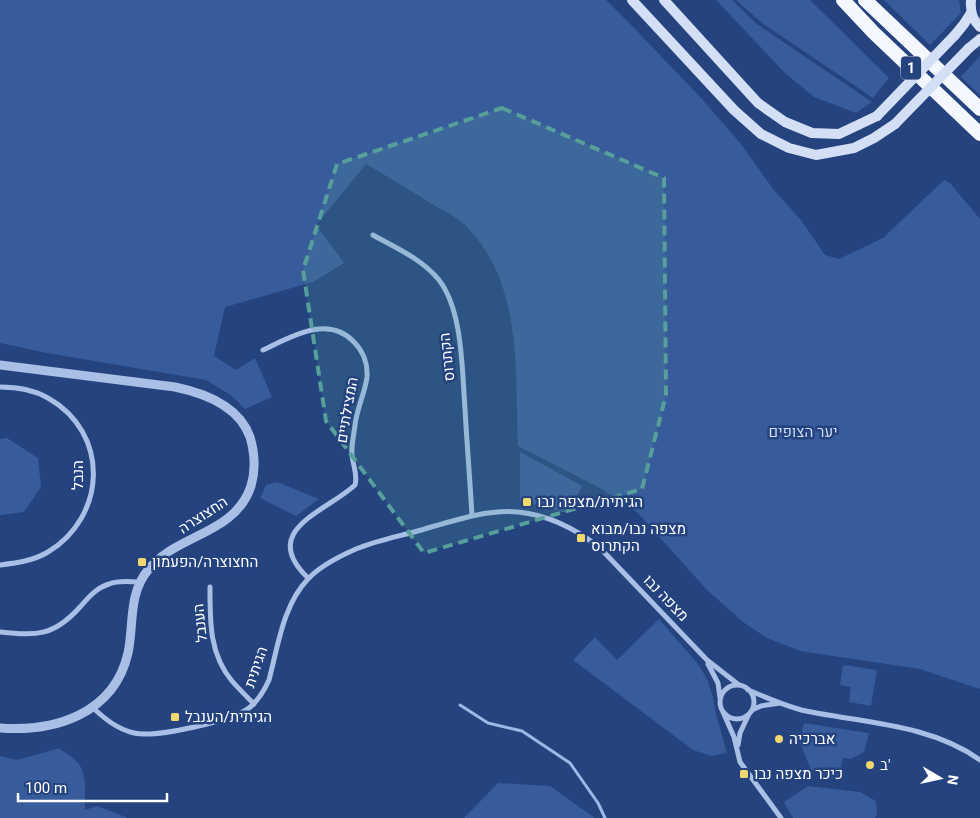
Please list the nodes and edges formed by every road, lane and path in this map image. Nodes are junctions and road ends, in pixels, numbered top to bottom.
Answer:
1 (632, 0) edge
2 (664, 0) edge
3 (843, 0) edge
4 (865, 0) edge
5 (971, 5) edge
6 (980, 27) edge
7 (980, 39) edge
8 (980, 109) edge
9 (980, 134) edge
10 (373, 235) dead end
11 (263, 350) dead end
12 (0, 365) edge
13 (0, 386) edge
14 (472, 516) junction
15 (0, 565) edge
16 (308, 578) junction
17 (140, 582) junction
18 (210, 587) dead end
19 (0, 632) edge
20 (704, 657) junction
21 (739, 685) junction
22 (748, 690) junction
23 (720, 702) junction
24 (783, 702) junction
25 (254, 704) junction
26 (92, 708) junction
27 (723, 712) junction
28 (750, 712) junction
29 (0, 728) edge
30 (736, 750) junction
31 (980, 760) edge
32 (781, 818) edge

1 - 7 main road, bridge
2 - 5 main road, bridge
3 - 9 highway, 1
4 - 8 highway, 1
5 - 6 main road
10 - 14 street, הקתרוס
11 - 16 street, המצילתיים
12 - 17 street, החצוצרה
13 - 15 street, הנבל
14 - 16 street, הגיתית
14 - 20 street, מצפה נבו
16 - 25 street, הגיתית
17 - 19 street
17 - 26 street, החצוצרה
18 - 25 street, הענבל
20 - 21 street, מצפה נבו
20 - 23 street, מצפה נבו
21 - 22 street
21 - 23 street
22 - 24 street
22 - 28 street
23 - 27 street
24 - 28 street
24 - 31 street
25 - 26 street, הגיתית
26 - 29 street
27 - 28 street
27 - 30 street
28 - 30 street
30 - 32 street

